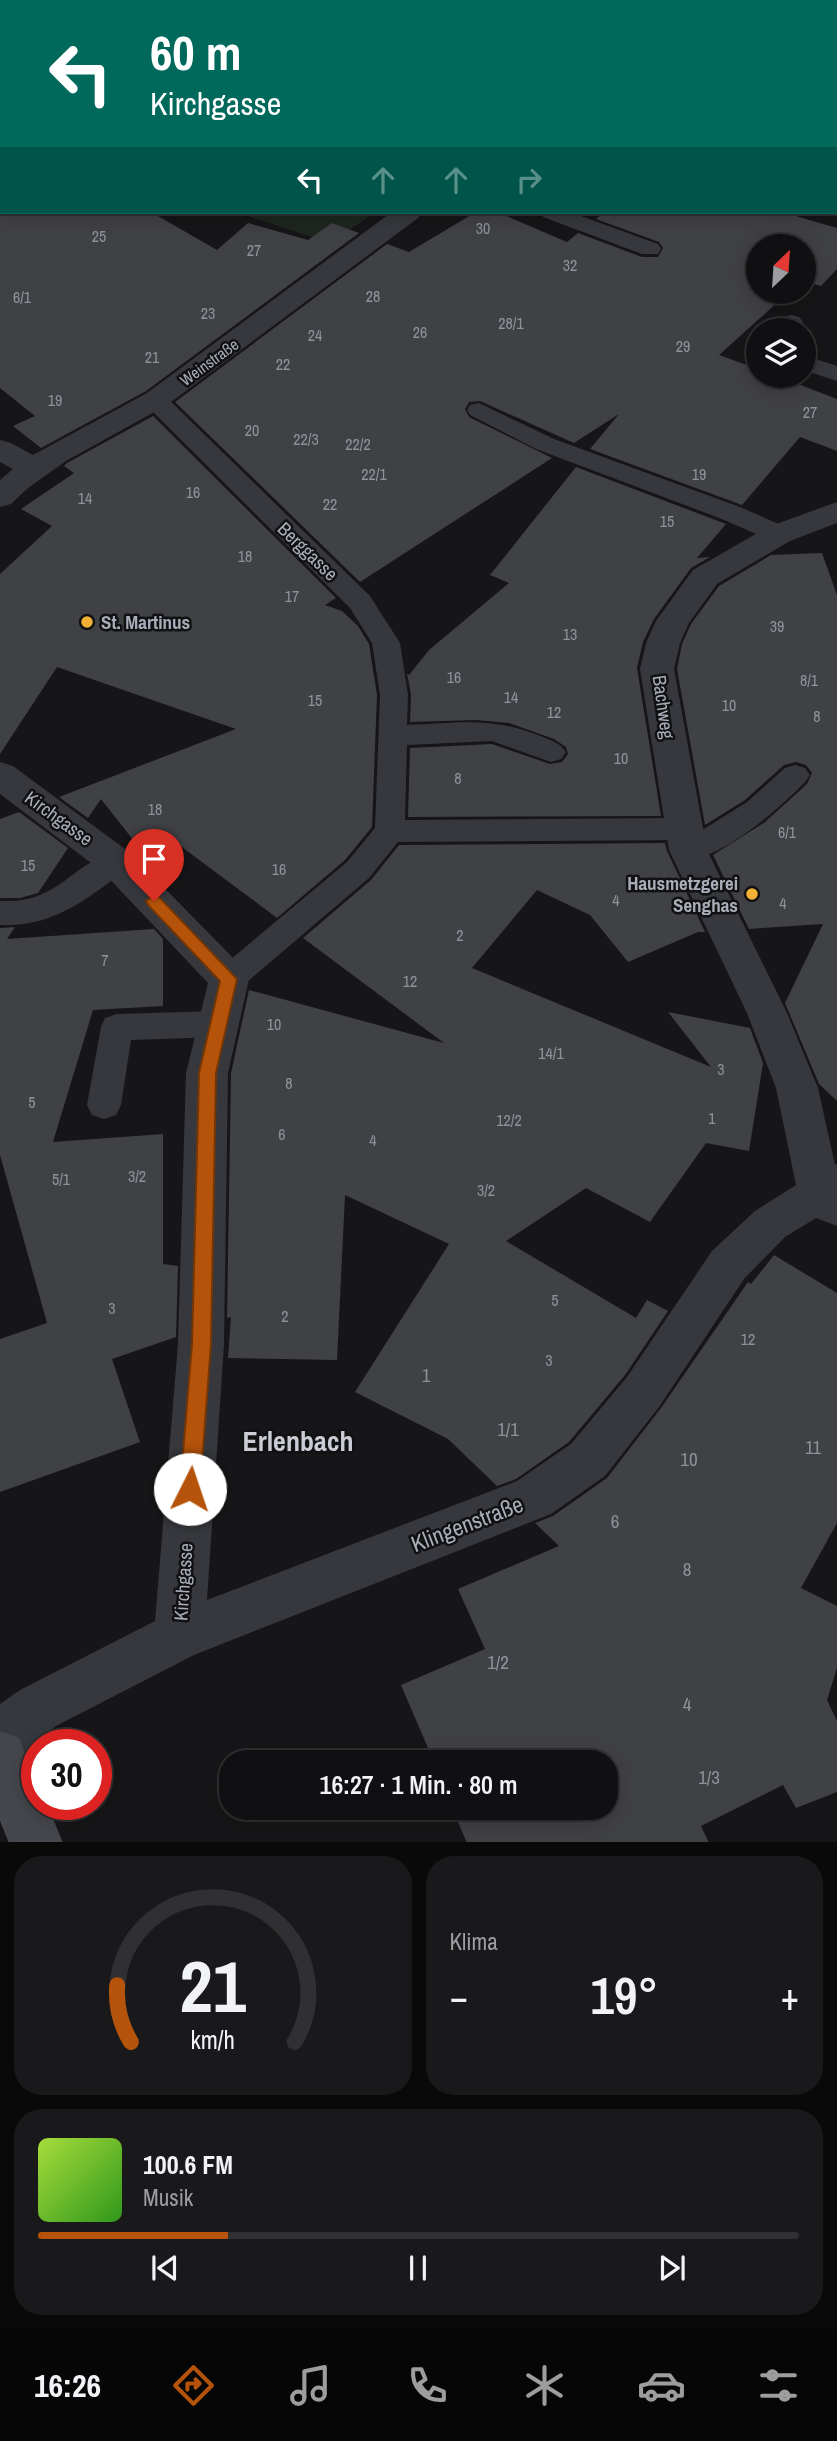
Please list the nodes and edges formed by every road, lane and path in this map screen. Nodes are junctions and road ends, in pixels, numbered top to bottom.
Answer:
1 (407, 214) edge
2 (556, 214) edge
3 (650, 249) dead end
4 (816, 367) edge
5 (837, 374) edge
6 (155, 400) junction
7 (479, 410) dead end
8 (0, 449) edge
9 (34, 469) junction
10 (0, 497) edge
11 (832, 518) edge
12 (779, 534) junction
13 (393, 736) junction
14 (551, 752) dead end
15 (0, 775) edge
16 (795, 775) dead end
17 (390, 831) junction
18 (685, 840) junction
19 (116, 862) junction
20 (0, 913) edge
21 (229, 979) junction
22 (219, 1024) junction
23 (104, 1105) dead end
24 (831, 1194) edge
25 (179, 1636) junction
26 (0, 1737) edge
27 (0, 1757) edge
28 (36, 1842) edge

1 - 6 street, Weinstraße
2 - 3 lane
4 - 5 lane
6 - 9 street, Weinstraße
6 - 13 lane, Berggasse
7 - 12 lane
8 - 9 street
9 - 10 street, Weinstraße
11 - 12 street, Bachweg
12 - 18 street, Bachweg
13 - 14 lane
13 - 17 lane, Berggasse
15 - 19 street, Kirchgasse
16 - 18 lane
17 - 18 lane
17 - 21 lane
18 - 24 street, Bachweg
19 - 20 lane, Kirchgasse
19 - 21 street, Kirchgasse
21 - 22 street, Kirchgasse
22 - 23 lane
22 - 25 street, Kirchgasse
24 - 25 street, Klingenstraße
25 - 26 street, Klingenstraße
27 - 28 street

